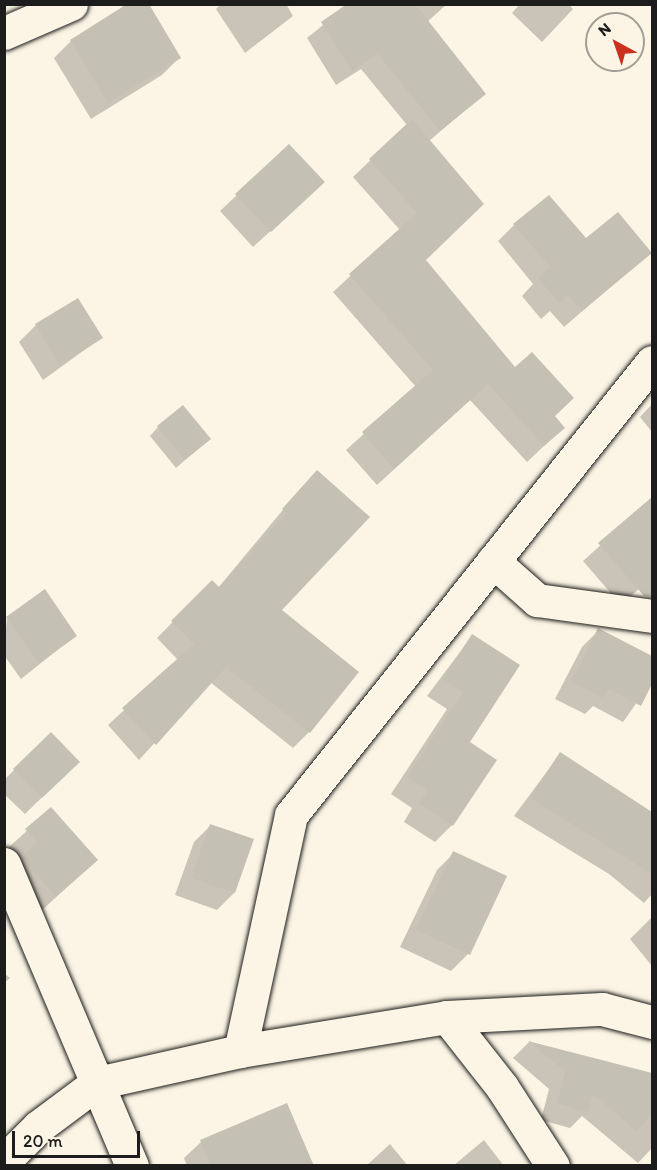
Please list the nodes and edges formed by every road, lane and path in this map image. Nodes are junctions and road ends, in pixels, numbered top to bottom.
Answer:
1 (71, 4) edge
2 (4, 33) edge
3 (652, 362) edge
4 (493, 561) junction
5 (652, 616) edge
6 (4, 864) edge
7 (447, 1017) junction
8 (652, 1022) edge
9 (240, 1051) junction
10 (97, 1083) junction
11 (4, 1161) edge
12 (132, 1166) edge
13 (553, 1166) edge

1 - 2 street
3 - 4 street
4 - 5 street
4 - 9 street
6 - 10 street
7 - 8 street
7 - 9 street
7 - 13 street
9 - 10 street
10 - 11 street
10 - 12 street

